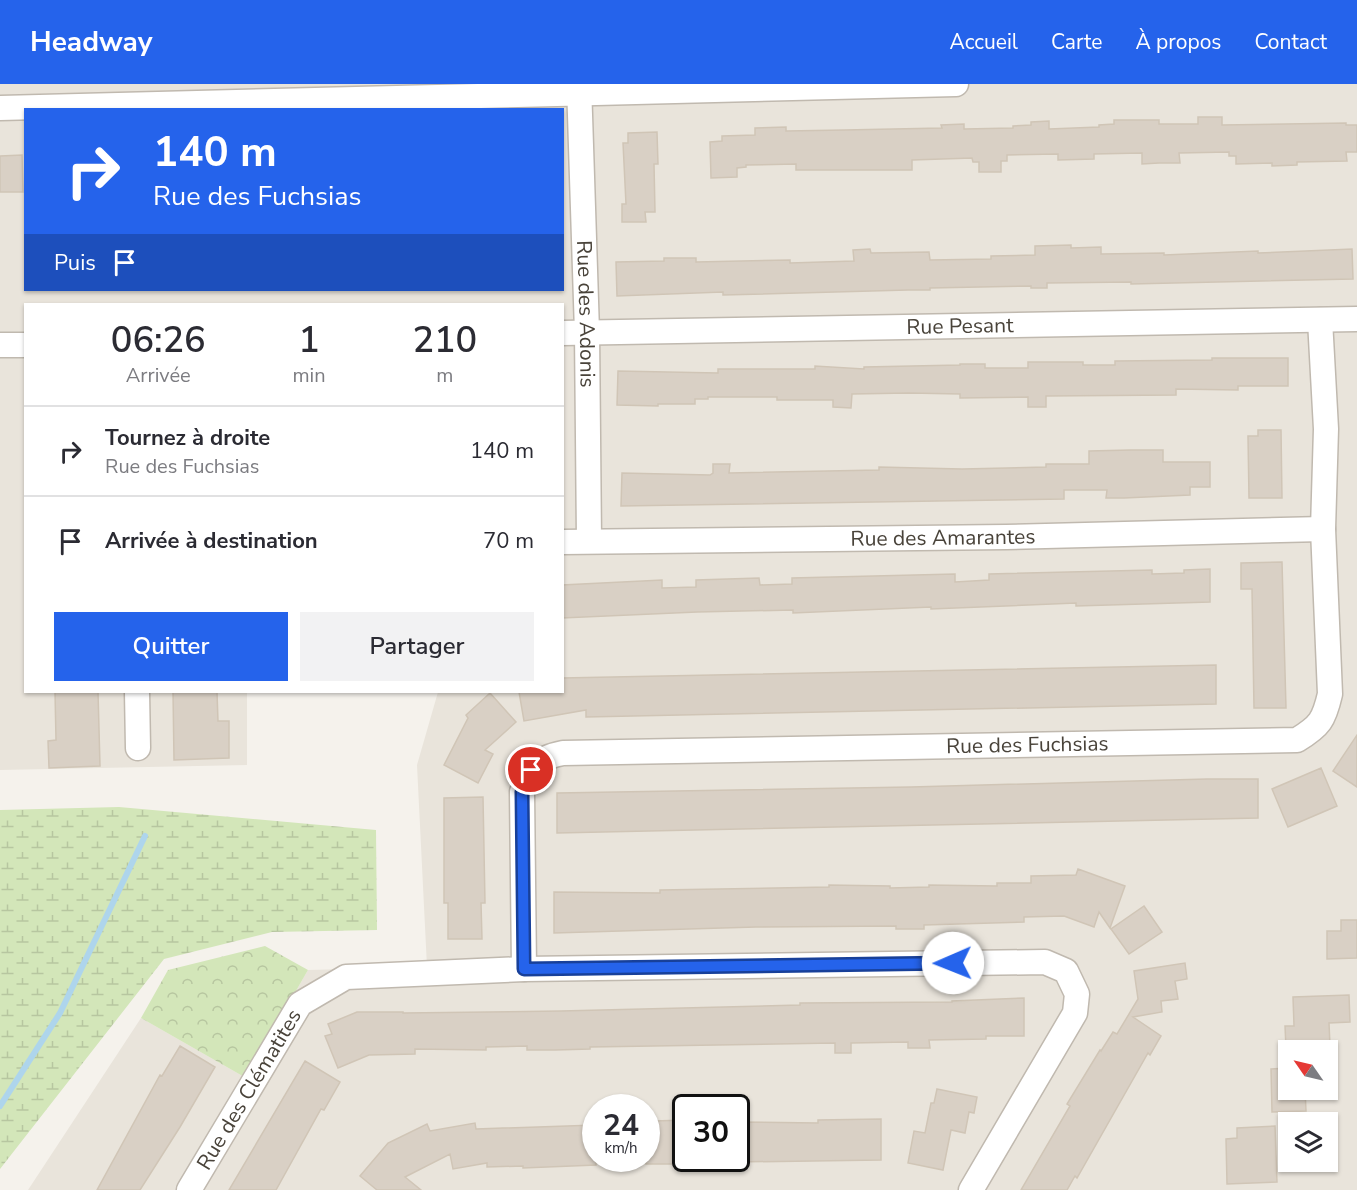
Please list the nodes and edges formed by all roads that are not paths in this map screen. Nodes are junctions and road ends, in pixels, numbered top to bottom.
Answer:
1 (956, 84) edge
2 (580, 89) edge
3 (0, 108) edge
4 (1357, 319) edge
5 (1320, 320) junction
6 (587, 332) junction
7 (564, 333) edge
8 (0, 345) edge
9 (24, 345) edge
10 (1323, 529) junction
11 (589, 541) junction
12 (564, 542) edge
13 (137, 693) edge
14 (138, 748) dead end
15 (524, 969) junction
16 (189, 1190) edge
17 (970, 1190) edge

1 - 2 street
2 - 3 street
2 - 6 street, Rue des Adonis
4 - 5 street, Rue Pesant
5 - 6 street, Rue Pesant
5 - 10 street, Rue des Fuchsias
6 - 7 street, Rue Pesant
6 - 11 street, Rue des Adonis
8 - 9 street
10 - 11 street, Rue des Amarantes
10 - 15 street, Rue des Fuchsias
11 - 12 street, Rue des Amarantes
13 - 14 street
15 - 16 street, Rue des Clématites
15 - 17 street, Rue des Clématites

